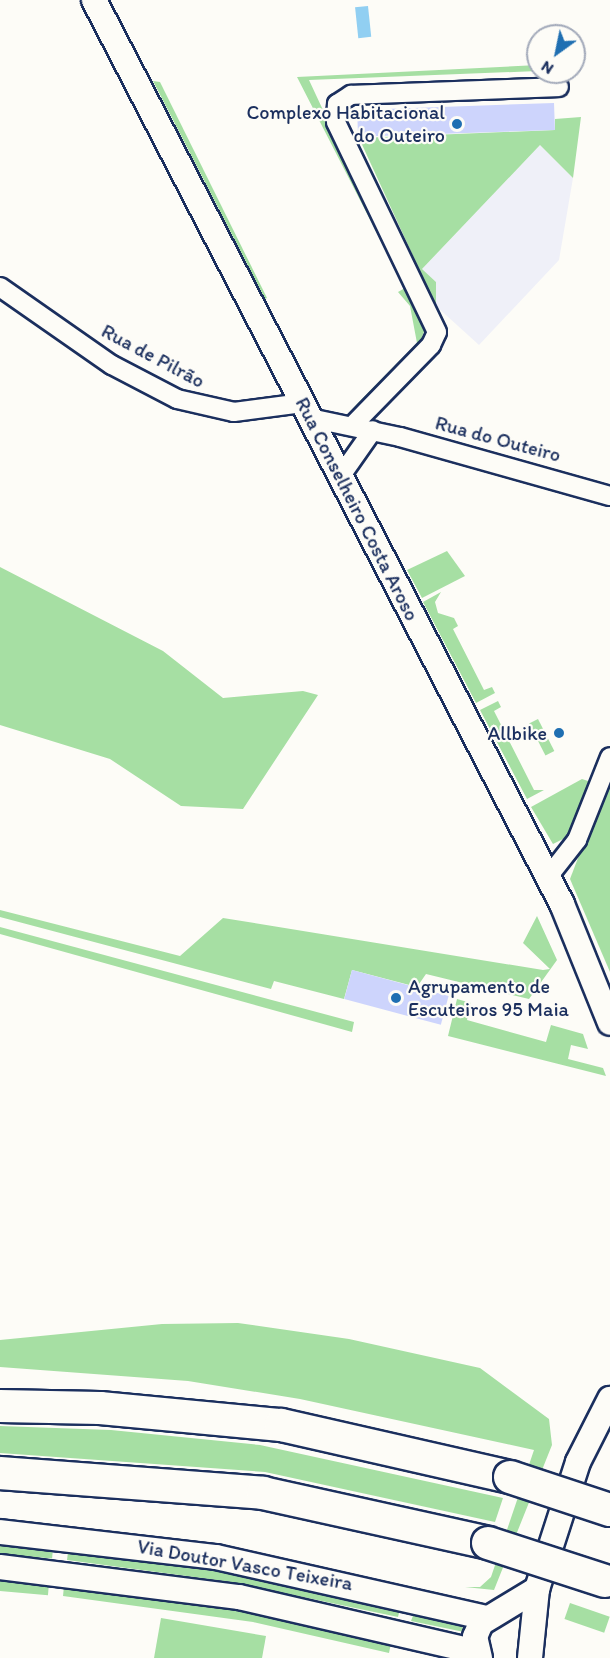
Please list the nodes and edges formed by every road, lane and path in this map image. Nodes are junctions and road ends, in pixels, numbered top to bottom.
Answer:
1 (94, 0) edge
2 (559, 87) dead end
3 (0, 287) edge
4 (306, 411) junction
5 (353, 425) junction
6 (373, 430) junction
7 (340, 477) junction
8 (610, 496) edge
9 (610, 757) edge
10 (548, 877) junction
11 (610, 1023) edge
12 (610, 1399) edge
13 (0, 1406) edge
14 (0, 1473) edge
15 (610, 1510) edge
16 (0, 1532) edge
17 (0, 1567) edge
18 (607, 1582) edge
19 (537, 1589) junction
20 (493, 1614) junction
21 (533, 1629) junction
22 (478, 1655) edge
23 (530, 1658) edge

1 - 4 main road, Rua Conselheiro Costa Aroso
2 - 5 street
3 - 4 street, Rua de Pilrão
4 - 5 street, Rua do Outeiro
4 - 7 main road, Rua Conselheiro Costa Aroso
5 - 6 street, Rua do Outeiro
6 - 7 street
6 - 8 street, Rua do Outeiro
7 - 10 main road, Rua Conselheiro Costa Aroso
9 - 10 street
10 - 11 main road, Rua Conselheiro Costa Aroso
12 - 19 main road
13 - 15 highway, bridge
14 - 18 highway, bridge
16 - 20 main road, Via Doutor Vasco Teixeira
17 - 22 main road, Via Doutor Vasco Teixeira
19 - 20 main road
19 - 21 main road
20 - 21 main road, Via Doutor Vasco Teixeira
20 - 22 main road
21 - 23 main road

